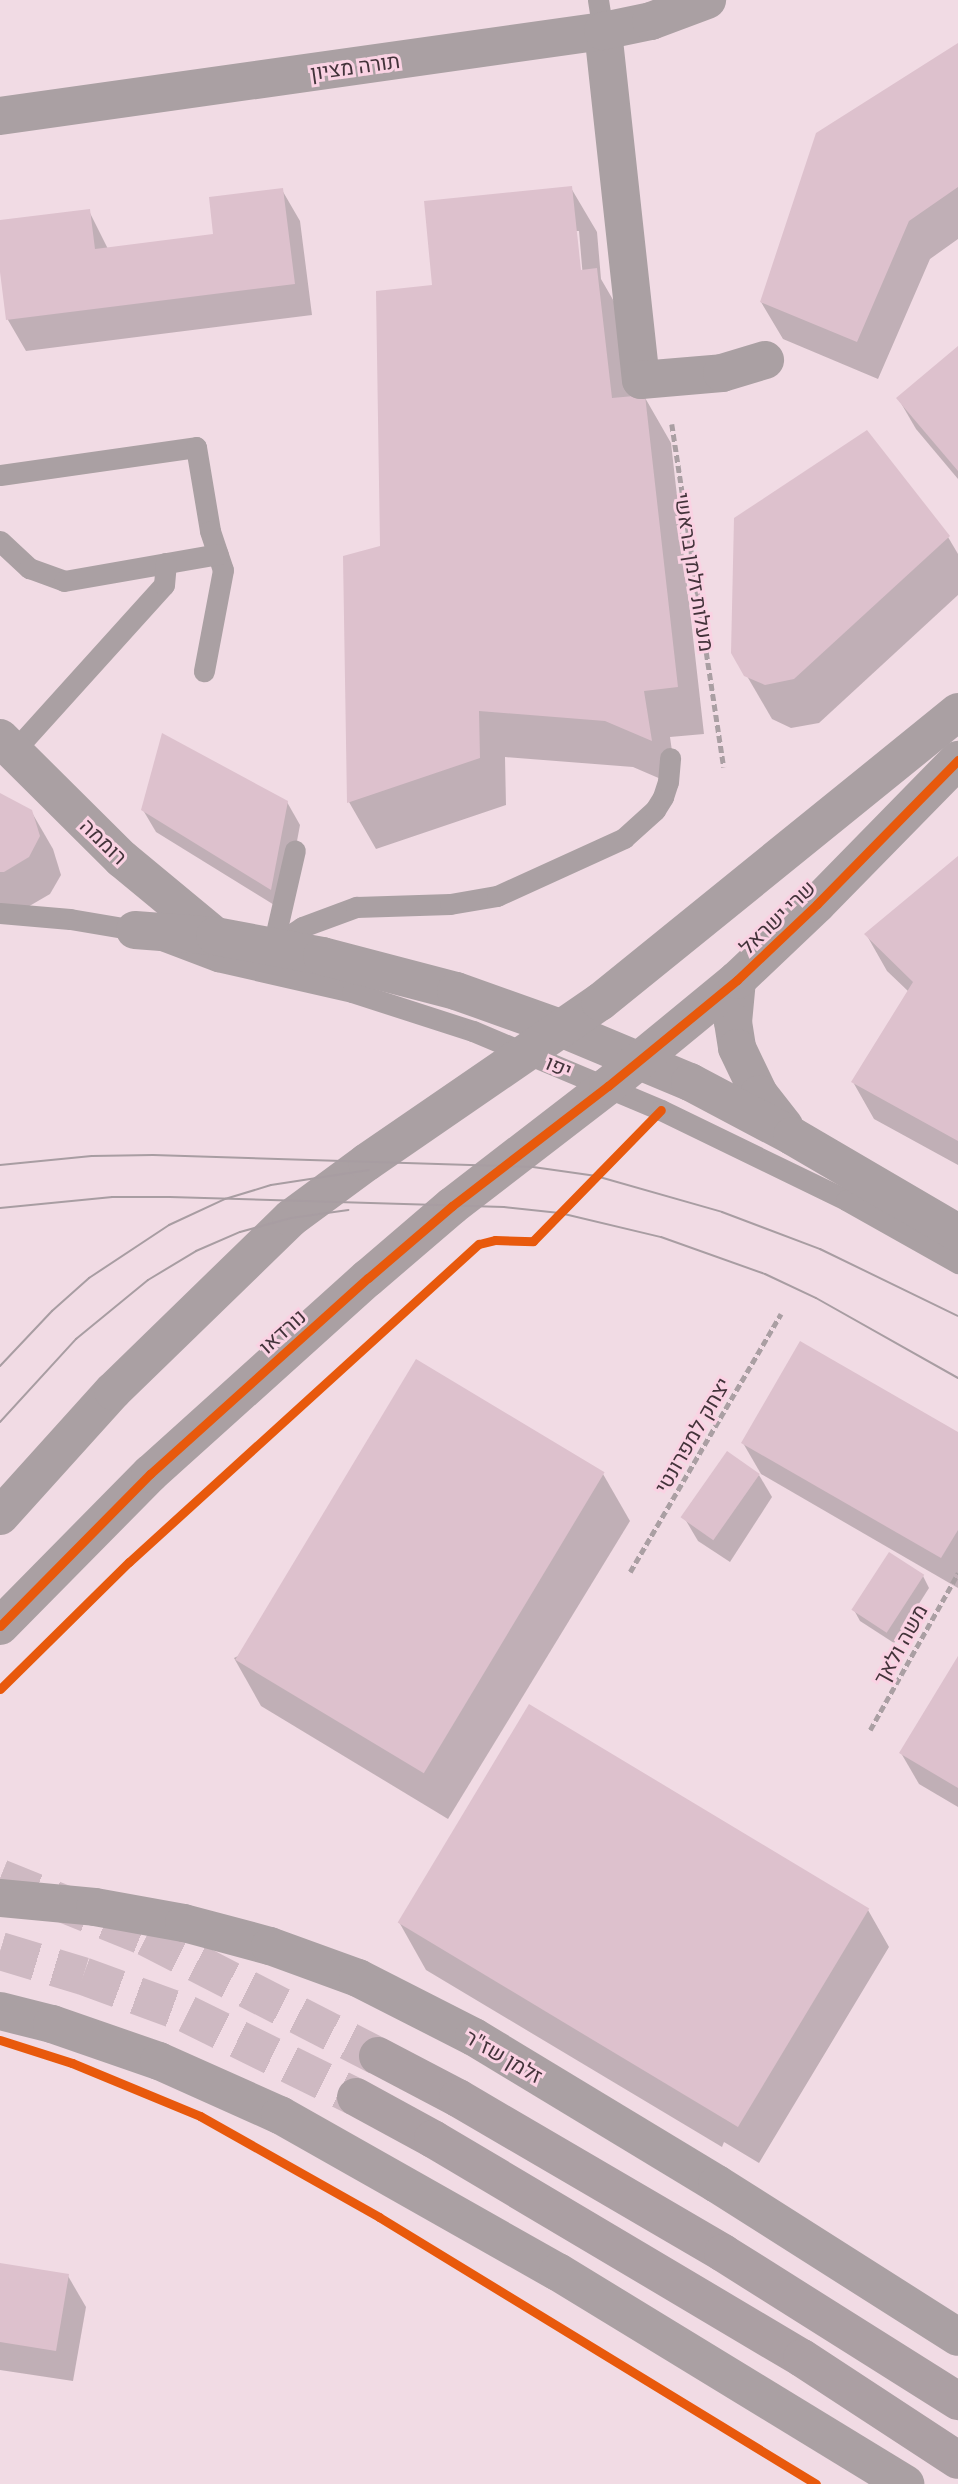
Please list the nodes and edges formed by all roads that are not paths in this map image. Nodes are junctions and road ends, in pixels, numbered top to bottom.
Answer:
1 (707, 0) edge
2 (600, 16) edge
3 (0, 116) edge
4 (765, 360) dead end
5 (0, 475) edge
6 (0, 541) edge
7 (218, 554) junction
8 (166, 563) junction
9 (204, 671) dead end
10 (958, 712) edge
11 (7, 746) edge
12 (670, 758) dead end
13 (958, 760) edge
14 (295, 850) dead end
15 (0, 914) edge
16 (135, 930) junction
17 (215, 936) junction
18 (274, 946) junction
19 (737, 979) junction
20 (563, 1029) junction
21 (529, 1053) junction
22 (641, 1060) junction
23 (608, 1086) junction
24 (792, 1136) junction
25 (958, 1233) edge
26 (958, 1263) edge
27 (0, 1516) edge
28 (0, 1626) edge
29 (1, 1897) edge
30 (0, 2011) edge
31 (378, 2056) tunnel mouth
32 (356, 2097) tunnel mouth
33 (958, 2337) edge
34 (958, 2401) edge
35 (958, 2460) edge
36 (905, 2484) edge

1 - 2 street, תורה מציון
2 - 3 street, תורה מציון
2 - 4 street
5 - 7 lane
6 - 8 lane
7 - 8 lane
7 - 9 lane
8 - 11 lane
10 - 20 street, שרי ישראל
11 - 17 street, רוממה
12 - 18 lane
13 - 19 street, שרי ישראל
14 - 18 lane
15 - 16 lane, יפו
16 - 17 street, יפו
16 - 21 lane, יפו
17 - 18 street, יפו
18 - 20 street, יפו
19 - 22 street, שרי ישראל
19 - 24 street
20 - 21 street, שרי ישראל
20 - 22 street, יפו
21 - 23 lane, יפו
21 - 27 street
22 - 23 street, שרי ישראל
22 - 24 street, יפו
23 - 26 lane, יפו
23 - 28 street, נורדאו
24 - 25 street, יפו
29 - 33 street, זלמן שז"ר
30 - 36 street
31 - 34 main road
32 - 35 main road

